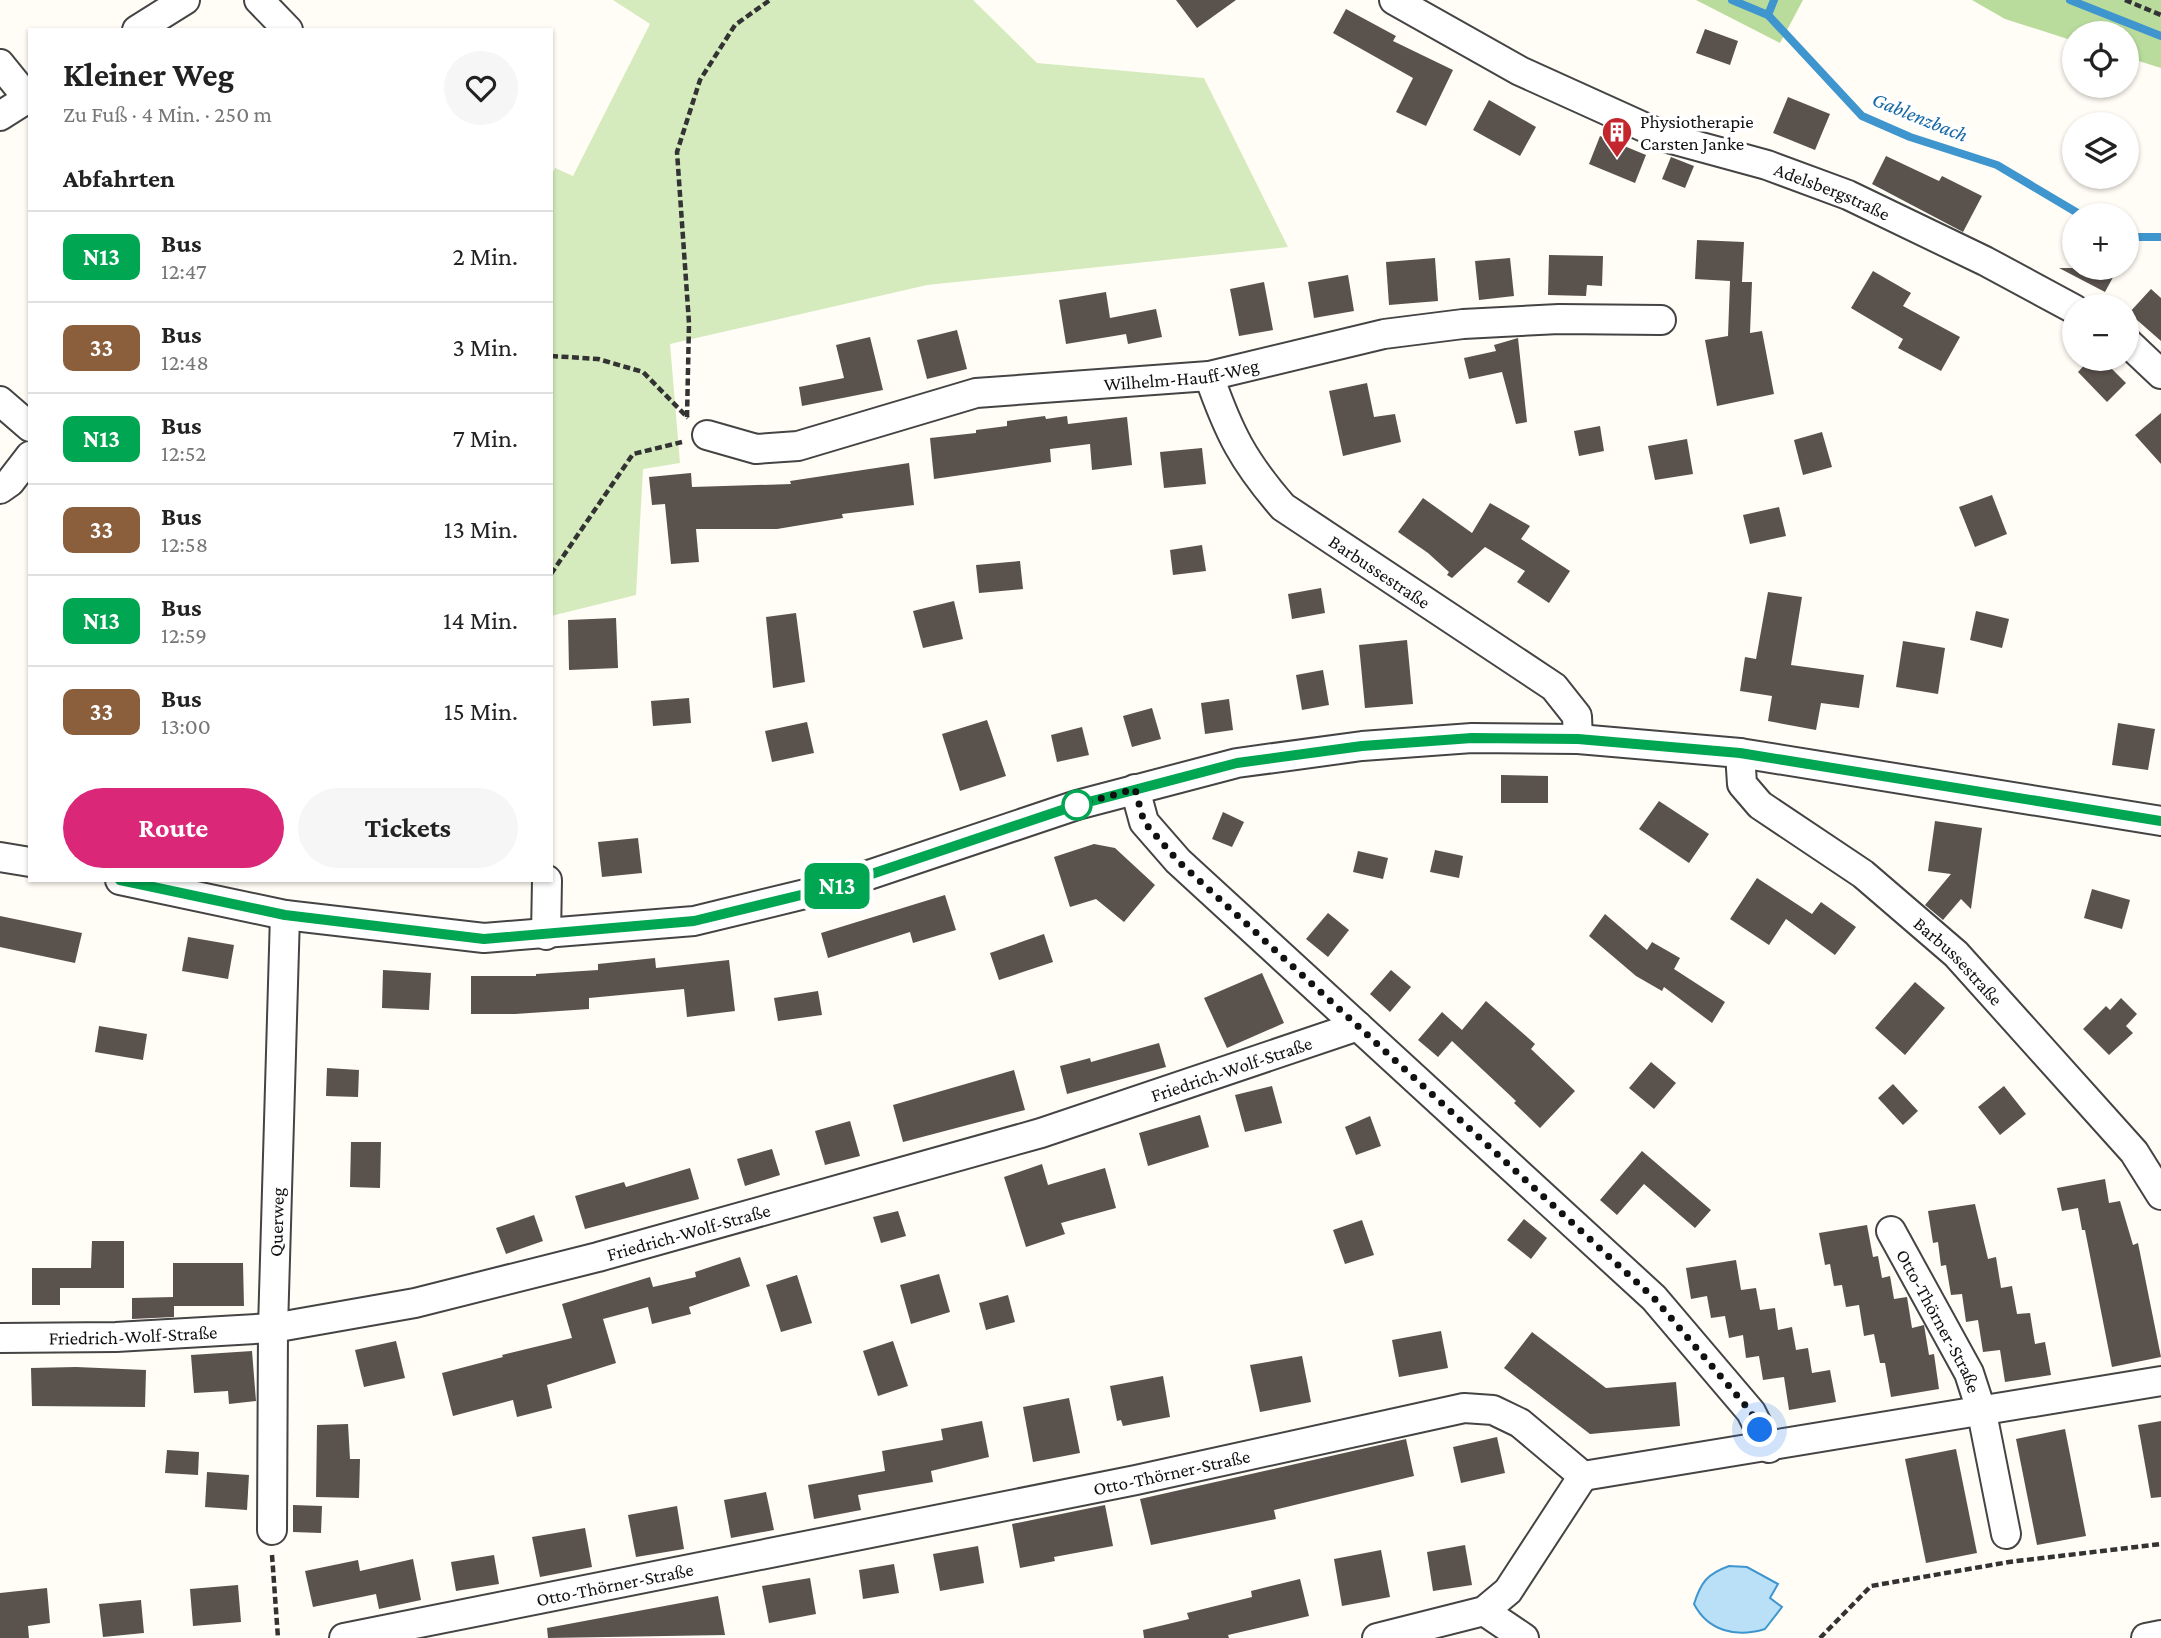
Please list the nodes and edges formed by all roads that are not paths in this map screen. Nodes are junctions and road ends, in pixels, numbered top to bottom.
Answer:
1 (185, 0) edge
2 (1394, 0) edge
3 (140, 28) edge
4 (0, 64) edge
5 (28, 98) edge
6 (28, 100) edge
7 (0, 116) edge
8 (2062, 303) edge
9 (1661, 320) dead end
10 (2139, 353) edge
11 (2161, 374) edge
12 (1209, 376) junction
13 (0, 401) edge
14 (28, 425) edge
15 (697, 426) road end
16 (28, 459) edge
17 (0, 489) edge
18 (1578, 739) junction
19 (1740, 753) junction
20 (1135, 789) junction
21 (2161, 821) edge
22 (0, 857) edge
23 (28, 862) edge
24 (129, 882) edge
25 (547, 882) edge
26 (285, 915) junction
27 (546, 935) junction
28 (1359, 1027) junction
29 (2148, 1150) edge
30 (2161, 1195) edge
31 (1891, 1231) dead end
32 (273, 1328) junction
33 (0, 1338) edge
34 (2161, 1381) edge
35 (1982, 1413) junction
36 (1769, 1447) junction
37 (1583, 1476) junction
38 (2006, 1534) dead end
39 (272, 1539) road end
40 (1484, 1611) junction
41 (2161, 1636) edge
42 (344, 1638) edge
43 (1377, 1638) edge
44 (1524, 1638) edge
45 (2146, 1638) edge

1 - 3 street
2 - 8 street, Adelsbergstraße
4 - 5 street
6 - 7 street
9 - 12 street, Wilhelm-Hauff-Weg
10 - 11 street
12 - 15 street, Wilhelm-Hauff-Weg
12 - 18 street, Barbussestraße
13 - 14 street
16 - 17 street
18 - 19 street
18 - 20 street
19 - 21 street
19 - 29 street, Barbussestraße
20 - 27 street
20 - 28 street
22 - 23 street
24 - 26 street
25 - 27 street
26 - 27 street
26 - 32 street, Querweg
28 - 32 street, Friedrich-Wolf-Straße
28 - 36 street
29 - 30 street, Barbussestraße
31 - 35 street, Otto-Thörner-Straße
32 - 33 street, Friedrich-Wolf-Straße
32 - 39 street, Querweg
34 - 35 street, Otto-Thörner-Straße
35 - 36 street, Otto-Thörner-Straße
35 - 38 street, Otto-Thörner-Straße
36 - 37 street, Otto-Thörner-Straße
37 - 40 street
37 - 42 street, Otto-Thörner-Straße
40 - 43 street
40 - 44 street
41 - 45 street

